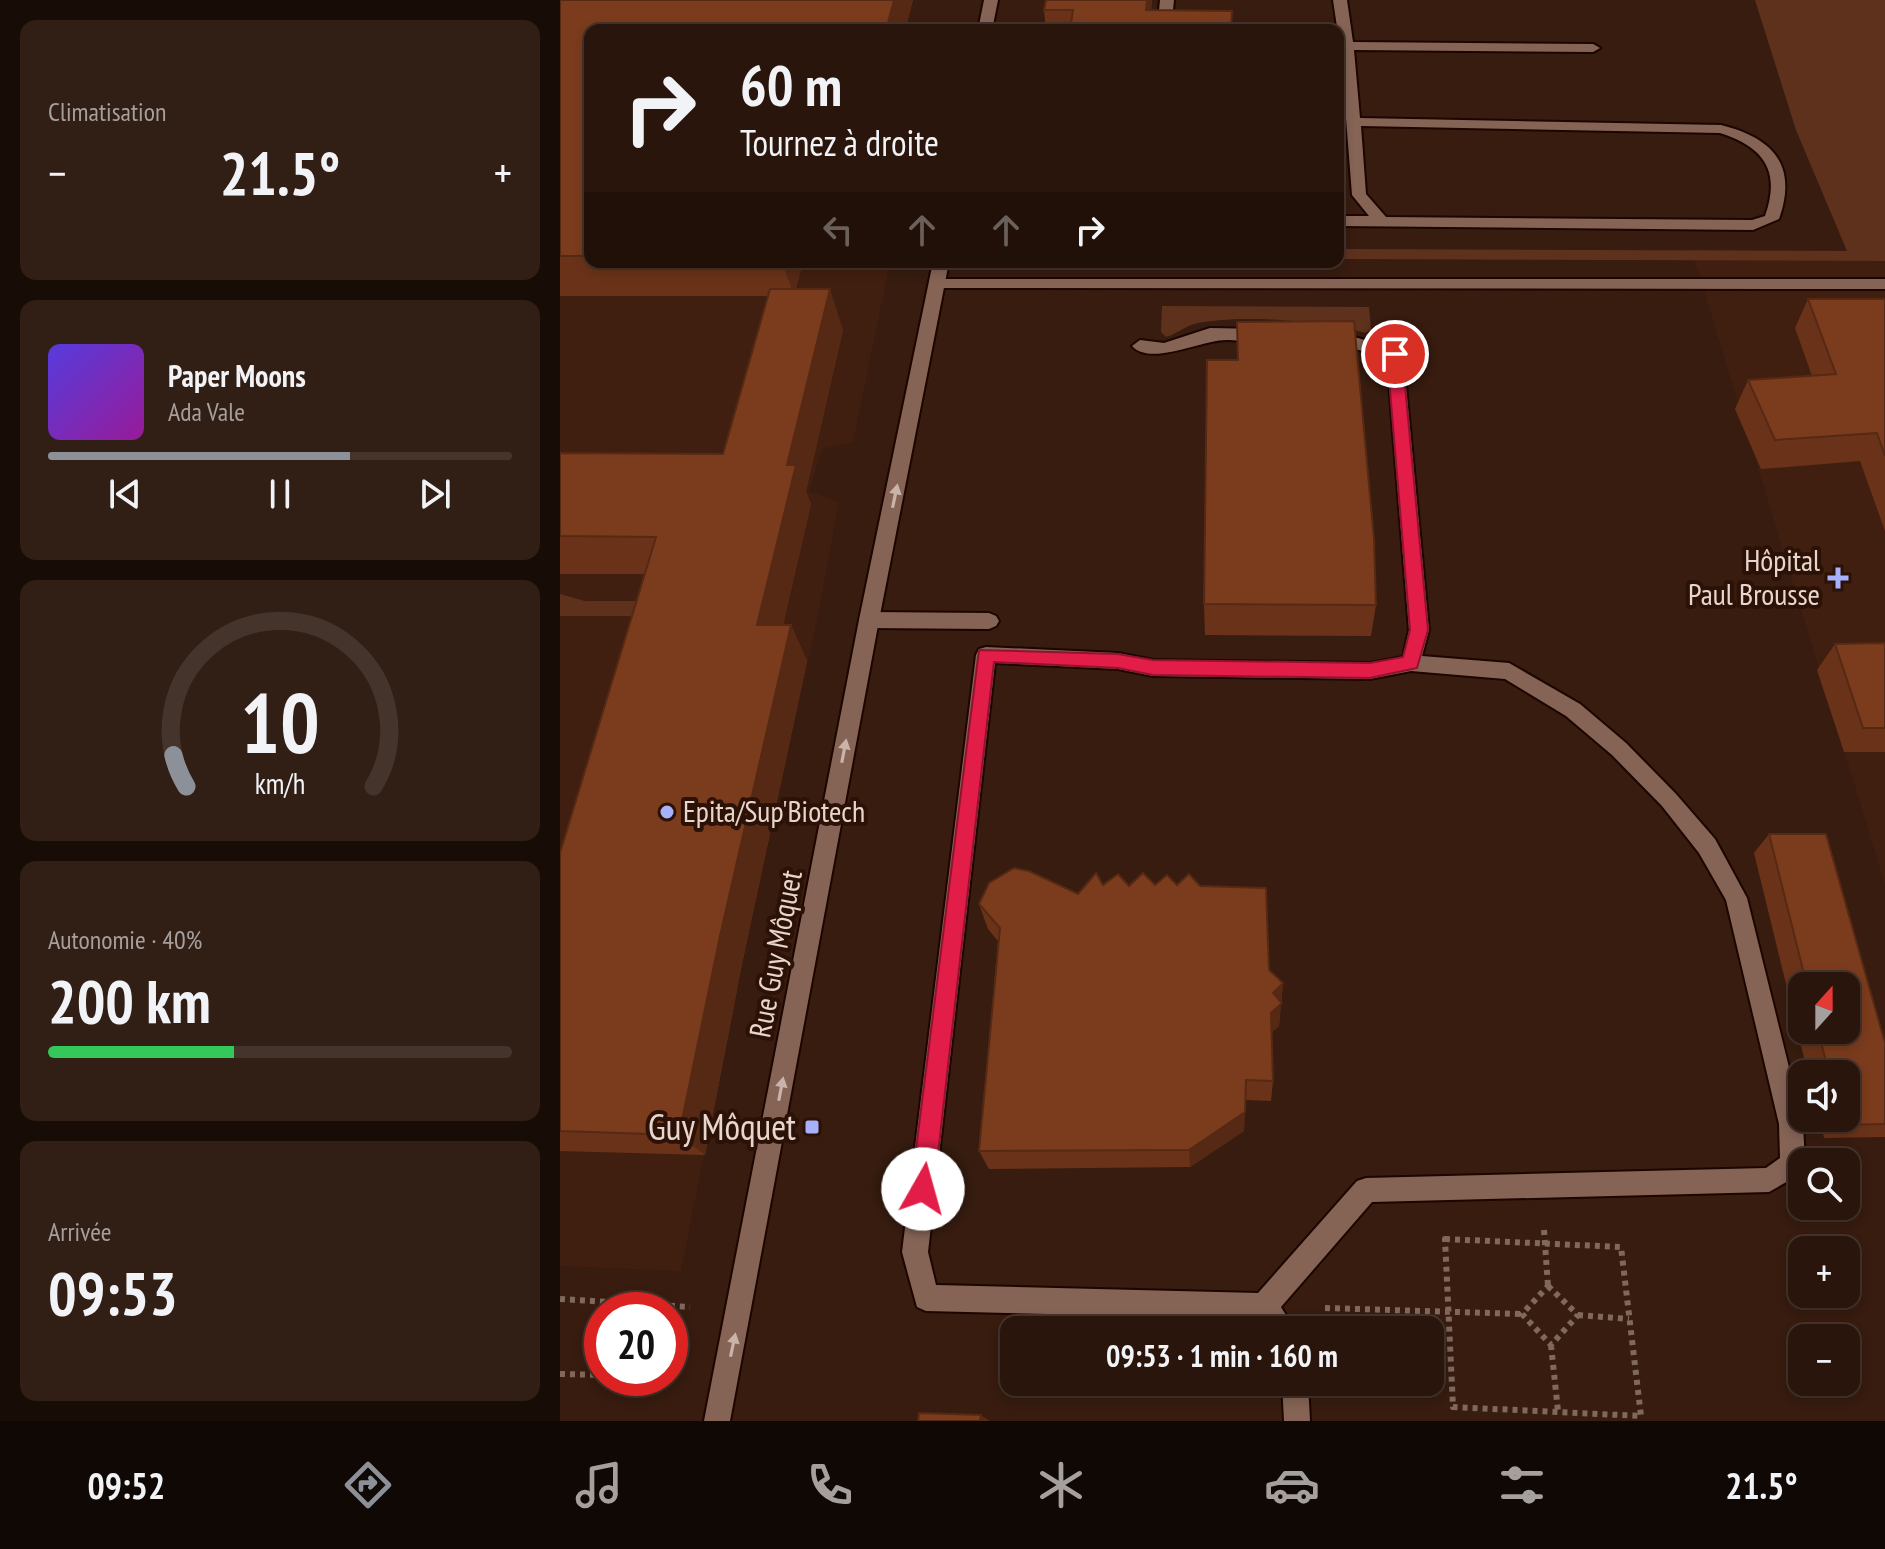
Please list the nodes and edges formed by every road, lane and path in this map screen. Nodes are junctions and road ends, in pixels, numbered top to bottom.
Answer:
1 (991, 0) edge
2 (1167, 0) edge
3 (1340, 0) edge
4 (986, 24) edge
5 (1165, 24) edge
6 (1344, 24) edge
7 (1344, 26) edge
8 (1347, 46) junction
9 (1593, 48) dead end
10 (1353, 122) junction
11 (1344, 221) edge
12 (1381, 221) junction
13 (940, 268) edge
14 (937, 284) junction
15 (1885, 284) edge
16 (1282, 335) edge
17 (1311, 335) edge
18 (1140, 346) dead end
19 (869, 620) junction
20 (989, 621) dead end
21 (1411, 663) junction
22 (560, 1299) edge
23 (1264, 1306) junction
24 (1449, 1311) junction
25 (1522, 1314) junction
26 (1578, 1315) junction
27 (1272, 1316) edge
28 (1629, 1319) junction
29 (736, 1327) junction
30 (1551, 1345) junction
31 (560, 1374) edge
32 (584, 1375) edge
33 (1296, 1396) edge
34 (1558, 1411) junction
35 (717, 1421) edge
36 (1297, 1421) edge

1 - 4 street
2 - 5 street
3 - 6 street
7 - 8 street
8 - 9 street
8 - 10 street
10 - 12 street
10 - 12 street
11 - 12 street
13 - 14 street, Rue Guy Môquet
14 - 15 street
19 -> 14 street, Rue Guy Môquet
16 - 18 street
17 - 21 street
19 - 20 street
29 -> 19 street, Rue Guy Môquet
21 - 23 street
21 - 23 street
22 - 29 path
23 - 24 path
23 - 27 street
24 - 25 path
24 - 28 path
24 - 34 path
25 - 26 path
25 - 30 path
26 - 28 path
26 - 30 path
28 - 34 path
35 -> 29 street, Rue Guy Môquet
30 - 34 path
31 - 32 path
33 - 36 street

